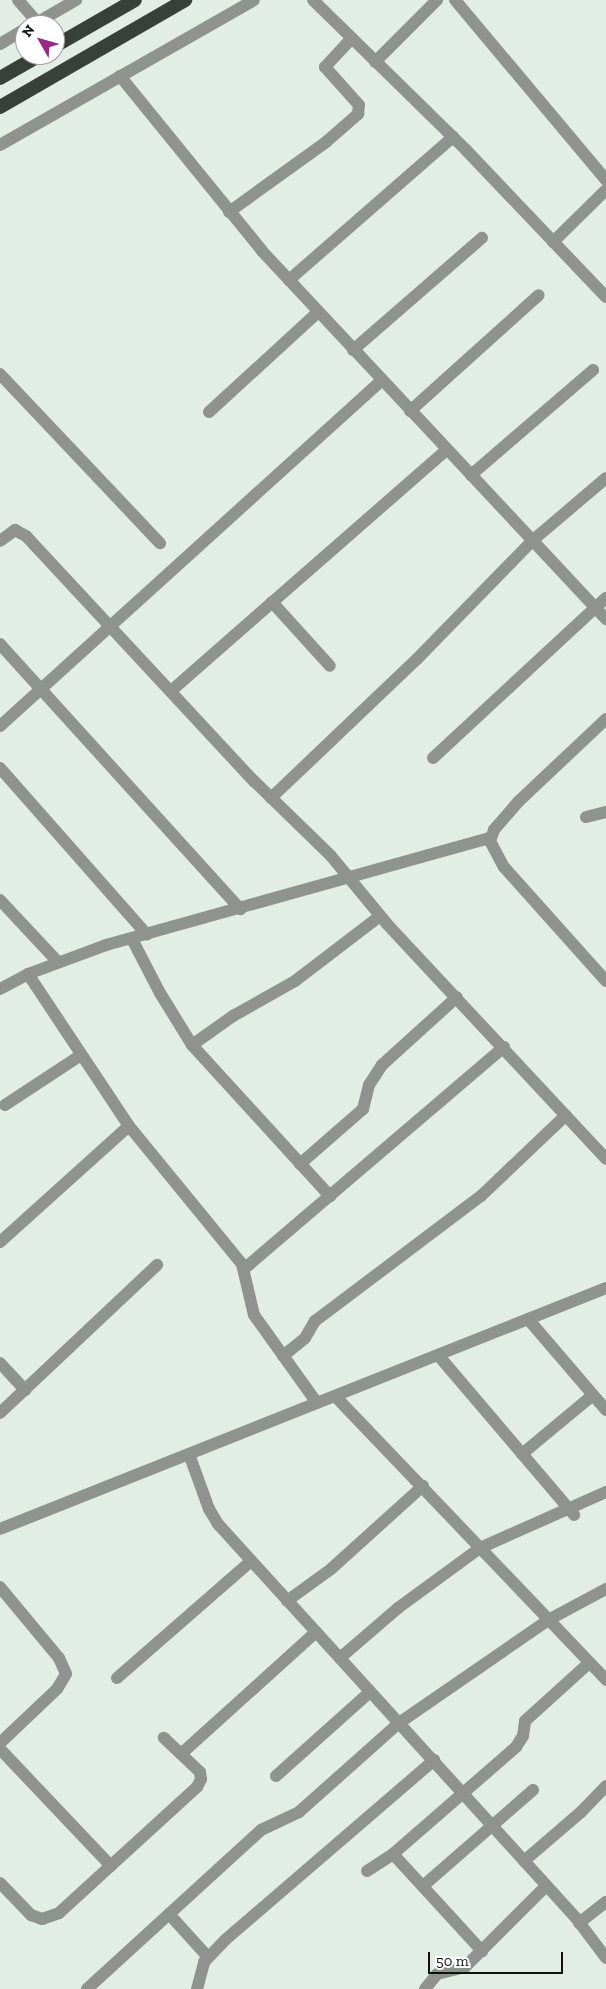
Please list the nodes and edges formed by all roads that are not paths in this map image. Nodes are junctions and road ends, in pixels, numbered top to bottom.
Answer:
1 (18, 0) edge
2 (76, 0) edge
3 (135, 0) edge
4 (185, 0) edge
5 (254, 0) edge
6 (313, 0) edge
7 (437, 0) edge
8 (455, 0) edge
9 (29, 15) edge
10 (50, 15) edge
11 (15, 35) edge
12 (351, 39) junction
13 (65, 40) edge
14 (0, 44) edge
15 (375, 62) junction
16 (23, 65) edge
17 (120, 76) junction
18 (0, 78) edge
19 (0, 107) edge
20 (453, 137) junction
21 (0, 145) edge
22 (606, 180) edge
23 (606, 190) edge
24 (229, 212) junction
25 (482, 238) dead end
26 (554, 242) junction
27 (289, 280) junction
28 (539, 295) dead end
29 (606, 297) edge
30 (318, 312) junction
31 (353, 350) junction
32 (593, 370) dead end
33 (0, 374) edge
34 (381, 381) junction
35 (410, 411) junction
36 (209, 412) dead end
37 (446, 450) junction
38 (471, 476) junction
39 (606, 478) edge
40 (0, 541) edge
41 (532, 541) junction
42 (160, 543) dead end
43 (606, 598) edge
44 (272, 602) junction
45 (595, 607) junction
46 (606, 619) edge
47 (111, 627) junction
48 (0, 644) edge
49 (330, 666) dead end
50 (42, 689) junction
51 (171, 691) junction
52 (606, 719) edge
53 (0, 726) edge
54 (433, 758) dead end
55 (0, 768) edge
56 (271, 798) junction
57 (596, 814) edge
58 (606, 824) edge
59 (490, 838) junction
60 (350, 877) junction
61 (0, 900) edge
62 (240, 909) junction
63 (380, 916) junction
64 (147, 935) junction
65 (132, 939) junction
66 (58, 962) junction
67 (28, 974) junction
68 (606, 981) edge
69 (0, 988) edge
70 (457, 997) junction
71 (192, 1045) junction
72 (504, 1047) junction
73 (81, 1055) junction
74 (5, 1106) dead end
75 (566, 1115) junction
76 (130, 1126) junction
77 (605, 1157) edge
78 (300, 1164) junction
79 (330, 1196) junction
80 (0, 1242) edge
81 (156, 1265) dead end
82 (244, 1269) junction
83 (606, 1288) edge
84 (528, 1319) junction
85 (438, 1355) junction
86 (283, 1356) junction
87 (0, 1363) edge
88 (25, 1390) junction
89 (592, 1395) junction
90 (335, 1396) junction
91 (317, 1402) junction
92 (606, 1410) edge
93 (0, 1413) edge
94 (189, 1454) junction
95 (522, 1454) junction
96 (423, 1486) junction
97 (606, 1492) edge
98 (571, 1511) junction
99 (0, 1529) edge
100 (480, 1548) junction
101 (251, 1561) junction
102 (0, 1588) edge
103 (606, 1590) edge
104 (287, 1601) junction
105 (550, 1620) junction
106 (316, 1632) junction
107 (340, 1658) junction
108 (589, 1663) junction
109 (117, 1678) dead end
110 (606, 1680) edge
111 (370, 1692) junction
112 (399, 1723) junction
113 (164, 1738) dead end
114 (0, 1743) edge
115 (0, 1749) edge
116 (181, 1754) junction
117 (434, 1760) junction
118 (276, 1776) dead end
119 (606, 1786) edge
120 (532, 1790) dead end
121 (463, 1793) junction
122 (492, 1825) junction
123 (393, 1854) junction
124 (524, 1861) junction
125 (111, 1866) junction
126 (367, 1872) dead end
127 (0, 1883) edge
128 (423, 1886) junction
129 (546, 1886) junction
130 (606, 1902) edge
131 (169, 1914) junction
132 (579, 1923) junction
133 (482, 1951) junction
134 (208, 1956) junction
135 (606, 1958) edge
136 (87, 1989) edge
137 (197, 1989) edge
138 (425, 1989) edge

1 - 9 street
2 - 10 street
3 - 13 highway
4 - 19 highway
5 - 17 street
6 - 12 street
7 - 15 street
8 - 22 street
11 - 14 street
12 - 15 street
12 - 24 street
15 - 20 street
16 - 18 highway
17 - 21 street
17 - 24 street
20 - 26 street
20 - 27 street
23 - 26 street
24 - 27 street
25 - 31 street
26 - 29 street
27 - 30 street
28 - 35 street
30 - 31 street
30 - 36 street
31 - 34 street
32 - 38 street
33 - 42 street
34 - 35 street
34 - 47 street
35 - 37 street
37 - 38 street
37 - 44 street
38 - 41 street
39 - 41 street
40 - 47 street
41 - 45 street
41 - 56 street
43 - 45 street
44 - 49 street
44 - 51 street
45 - 46 street
45 - 54 street
47 - 50 street
47 - 51 street
48 - 50 street
50 - 53 street
50 - 62 street
51 - 56 street
52 - 59 street
55 - 64 street
56 - 60 street
57 - 58 street
59 - 60 street
59 - 68 street
60 - 62 street
60 - 63 street
61 - 66 street
62 - 64 street
63 - 70 street
63 - 71 street
64 - 65 street
65 - 66 street
65 - 71 street
66 - 67 street
67 - 69 street
67 - 73 street
70 - 72 street
70 - 78 street
71 - 78 street
72 - 75 street
72 - 79 street
73 - 74 street
73 - 76 street
75 - 77 street
75 - 86 street
76 - 80 street
76 - 82 street
78 - 79 street
79 - 82 street
81 - 88 street
82 - 86 street
83 - 84 street
84 - 85 street
84 - 89 street
85 - 90 street
85 - 95 street
86 - 91 street
87 - 88 street
88 - 93 street
89 - 92 street
89 - 95 street
90 - 91 street
90 - 96 street
91 - 94 street
94 - 99 street
94 - 101 street
95 - 98 street
96 - 100 street
96 - 104 street
97 - 98 street
98 - 100 street
100 - 105 street
100 - 107 street
101 - 104 street
101 - 109 street
102 - 114 street
103 - 105 street
104 - 106 street
105 - 108 street
105 - 112 street
106 - 107 street
106 - 116 street
107 - 111 street
108 - 110 street
108 - 121 street
111 - 112 street
111 - 118 street
112 - 117 street
112 - 131 street
113 - 116 street
115 - 125 street
116 - 125 street
117 - 121 street
117 - 134 street
119 - 124 street
120 - 122 street
121 - 122 street
121 - 123 street
122 - 124 street
122 - 128 street
123 - 126 street
123 - 128 street
124 - 129 street
125 - 127 street
128 - 133 street
129 - 132 street
129 - 133 street
130 - 132 street
131 - 134 street
131 - 136 street
132 - 135 street
133 - 138 street
134 - 137 street

